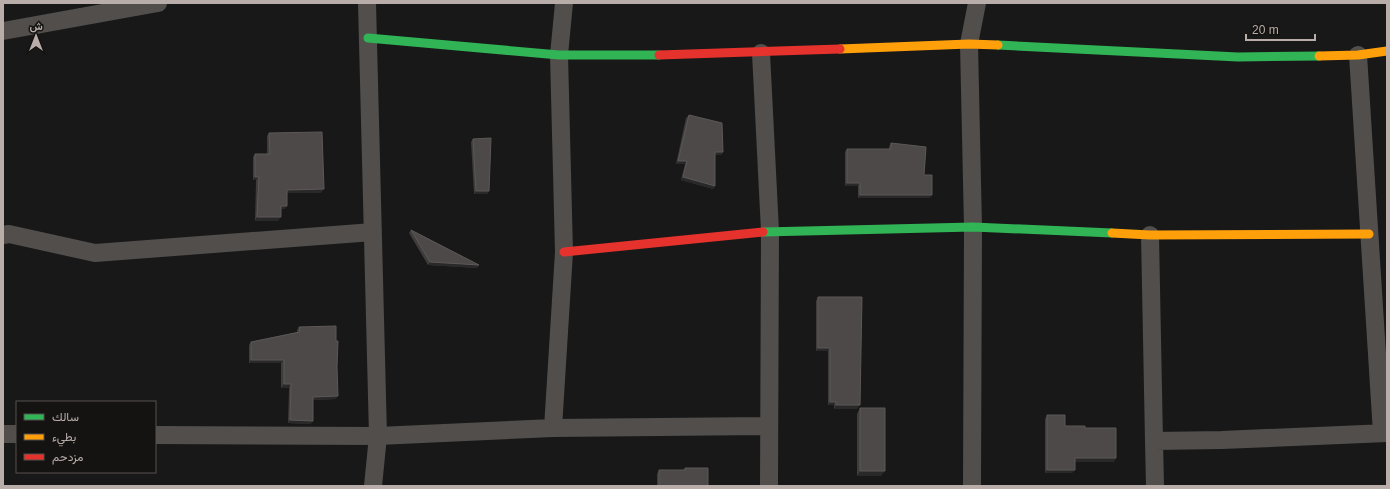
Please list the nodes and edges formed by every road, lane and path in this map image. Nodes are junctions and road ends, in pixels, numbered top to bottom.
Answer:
1 (158, 3) edge
2 (367, 3) edge
3 (564, 3) edge
4 (977, 3) edge
5 (3, 31) edge
6 (368, 38) junction
7 (968, 44) junction
8 (1387, 51) edge
9 (761, 53) junction
10 (558, 55) junction
11 (1358, 55) junction
12 (973, 228) junction
13 (770, 231) junction
14 (373, 232) junction
15 (1369, 234) junction
16 (3, 235) edge
17 (1150, 236) junction
18 (564, 252) junction
19 (768, 426) junction
20 (553, 428) junction
21 (1385, 433) edge
22 (3, 434) edge
23 (16, 434) edge
24 (156, 435) edge
25 (378, 436) junction
26 (1154, 441) junction
27 (373, 486) edge
28 (769, 486) edge
29 (972, 486) edge
30 (1156, 486) edge

1 - 5 street
2 - 6 street
3 - 10 street
4 - 7 street
6 - 10 street
6 - 14 street
7 - 9 street
7 - 11 street
7 - 12 street
8 - 11 street
9 - 10 street
9 - 13 street
10 - 18 street
11 - 15 street
12 - 13 street
12 - 17 street
12 - 29 street
13 - 18 street
13 - 19 street
14 - 16 street
14 - 25 street
15 - 17 street
15 - 21 street
17 - 26 street
18 - 20 street
19 - 20 street
19 - 28 street
20 - 25 street
21 - 26 street
22 - 23 street
24 - 25 street
25 - 27 street
26 - 30 street

